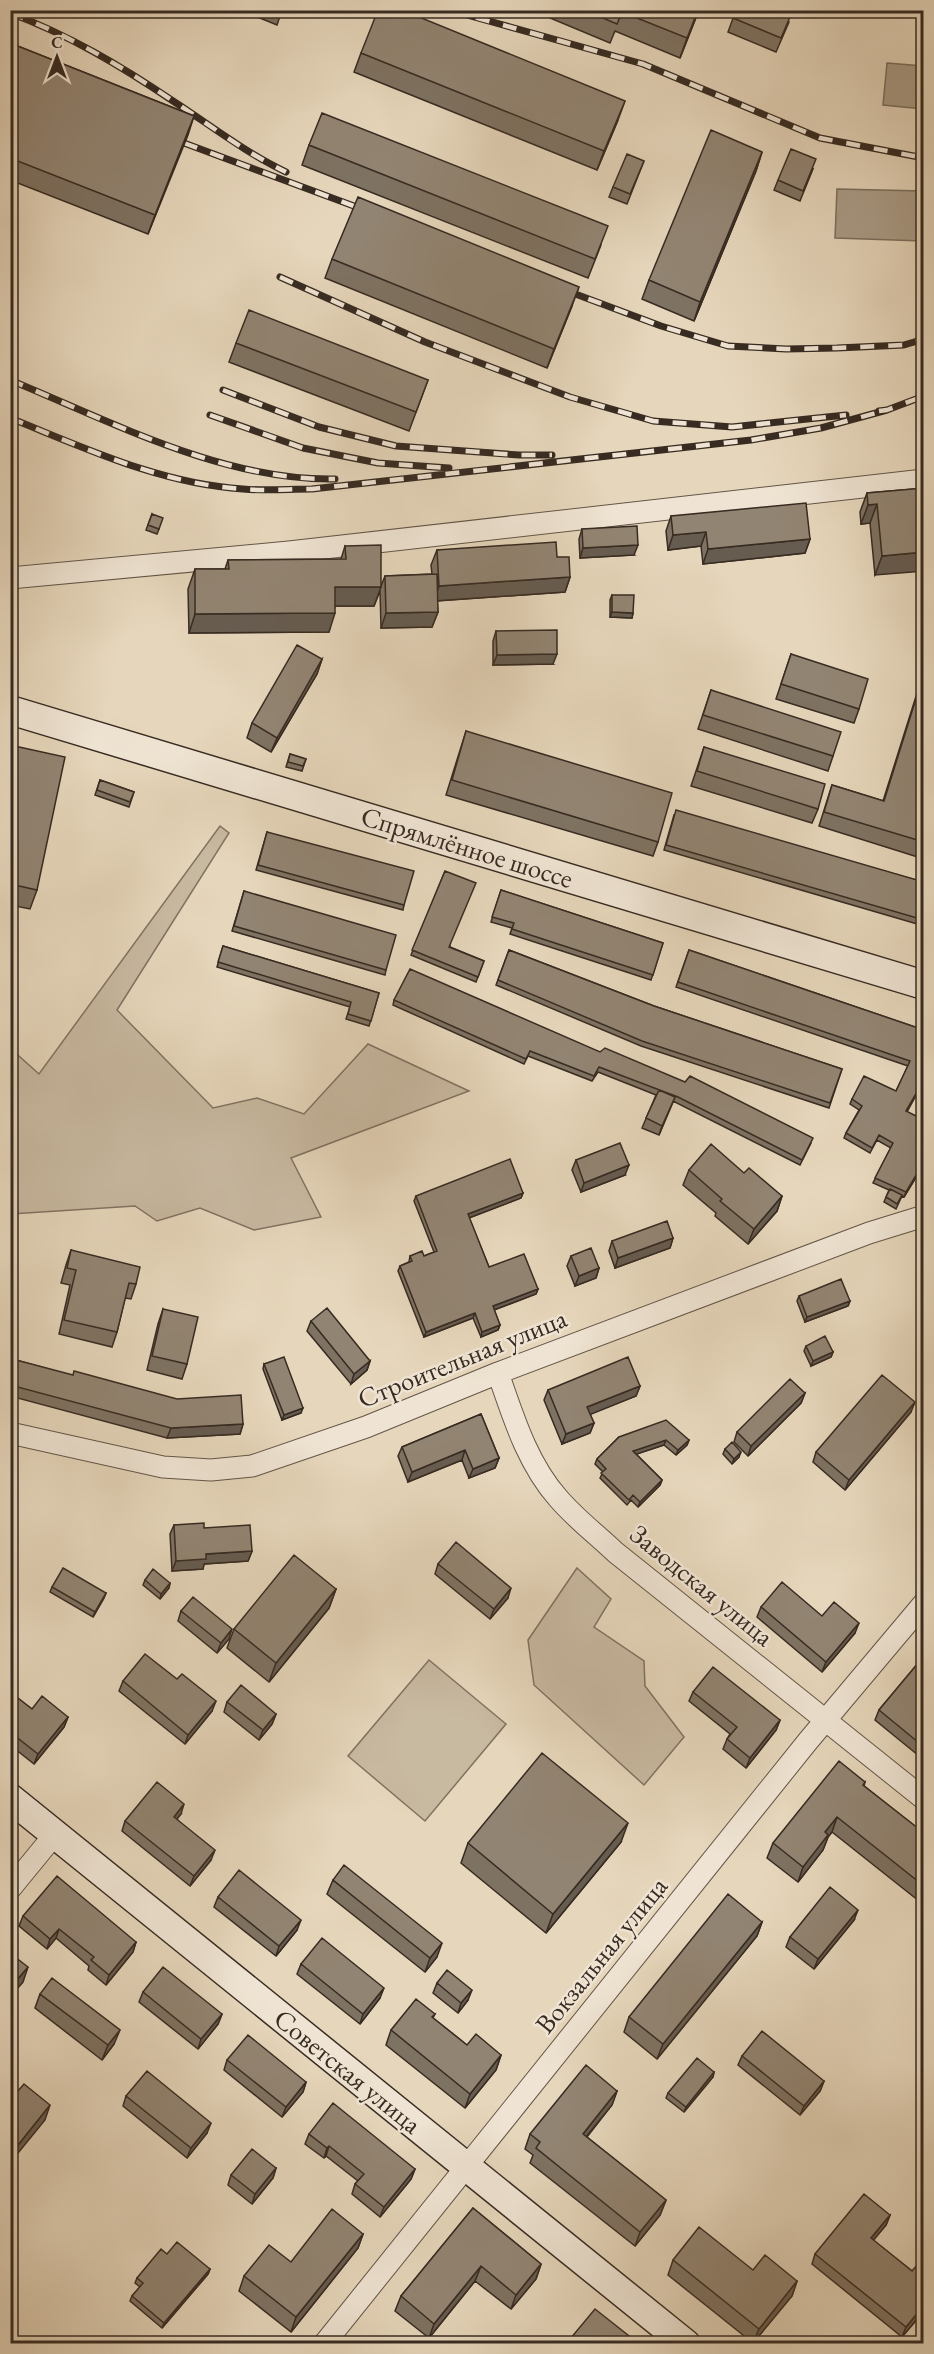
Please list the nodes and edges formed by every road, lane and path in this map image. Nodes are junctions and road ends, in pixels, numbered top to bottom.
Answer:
1 (924, 480) edge
2 (10, 578) edge
3 (10, 710) edge
4 (924, 985) edge
5 (924, 1216) edge
6 (498, 1373) junction
7 (10, 1433) edge
8 (924, 1603) edge
9 (825, 1720) junction
10 (10, 1798) edge
11 (924, 1799) edge
12 (55, 1834) junction
13 (10, 1889) edge
14 (467, 2168) junction
15 (324, 2343) edge
16 (686, 2343) edge

1 - 2 street
3 - 4 main road, Спрямлённое шоссе
5 - 6 street, Строительная улица
6 - 7 street, Строительная улица
6 - 9 street, Заводская улица
8 - 9 street, Вокзальная улица
9 - 11 street, Заводская улица
9 - 14 street, Вокзальная улица
10 - 12 main road, Советская улица
12 - 13 street
12 - 14 main road, Советская улица
14 - 15 street, Вокзальная улица
14 - 16 main road, Советская улица

